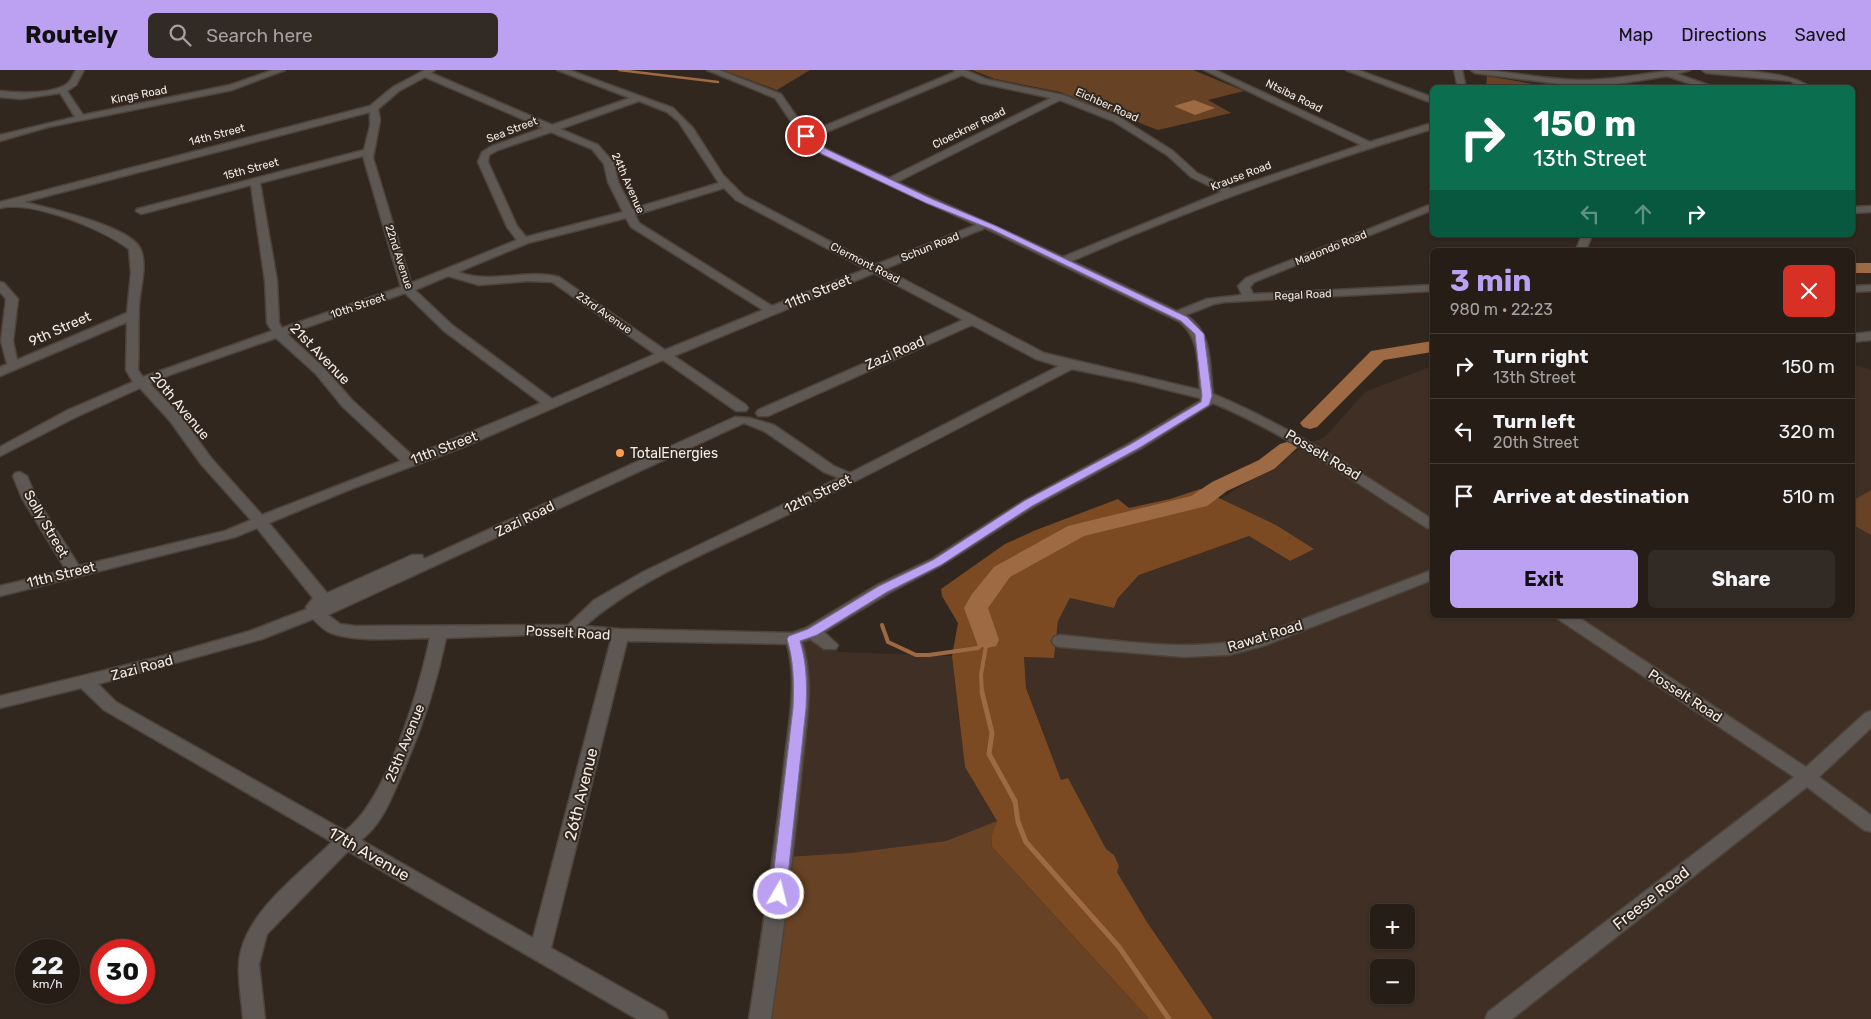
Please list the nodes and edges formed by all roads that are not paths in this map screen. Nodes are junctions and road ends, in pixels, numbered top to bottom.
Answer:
1 (80, 70) edge
2 (281, 70) edge
3 (711, 70) edge
4 (1208, 70) edge
5 (1350, 70) edge
6 (1458, 70) edge
7 (1475, 70) edge
8 (1706, 70) edge
9 (566, 71) edge
10 (959, 71) edge
11 (427, 72) edge
12 (1674, 72) edge
13 (1461, 85) edge
14 (1704, 85) edge
15 (1803, 85) edge
16 (62, 90) junction
17 (0, 94) edge
18 (1060, 97) junction
19 (640, 98) junction
20 (1430, 99) edge
21 (373, 108) junction
22 (80, 118) junction
23 (1430, 127) edge
24 (552, 128) junction
25 (806, 136) junction
26 (0, 138) edge
27 (1369, 145) junction
28 (367, 152) junction
29 (255, 180) junction
30 (890, 182) junction
31 (724, 185) junction
32 (1232, 193) junction
33 (6, 204) edge
34 (1430, 208) edge
35 (1871, 209) edge
36 (1855, 210) edge
37 (142, 212) dead end
38 (629, 214) junction
39 (984, 225) junction
40 (524, 241) junction
41 (1063, 261) junction
42 (877, 269) junction
43 (450, 273) junction
44 (0, 285) edge
45 (1430, 288) edge
46 (1871, 288) edge
47 (406, 289) junction
48 (1855, 289) edge
49 (1249, 298) junction
50 (772, 311) junction
51 (132, 315) junction
52 (1177, 315) junction
53 (968, 317) junction
54 (279, 334) junction
55 (1871, 336) edge
56 (1855, 338) edge
57 (666, 354) junction
58 (1070, 365) junction
59 (14, 366) junction
60 (0, 372) edge
61 (141, 383) junction
62 (1207, 396) junction
63 (549, 403) junction
64 (751, 416) junction
65 (0, 452) edge
66 (410, 461) junction
67 (20, 476) dead end
68 (851, 478) junction
69 (261, 523) junction
70 (1430, 524) edge
71 (74, 571) junction
72 (1430, 576) edge
73 (0, 591) edge
74 (317, 610) junction
75 (1569, 618) edge
76 (573, 630) junction
77 (812, 632) junction
78 (439, 633) junction
79 (620, 635) junction
80 (794, 639) junction
81 (1060, 641) dead end
82 (830, 645) dead end
83 (85, 682) junction
84 (0, 702) edge
85 (1871, 716) edge
86 (1806, 776) junction
87 (1871, 824) edge
88 (346, 840) junction
89 (540, 952) junction
90 (254, 1019) edge
91 (657, 1019) edge
92 (760, 1019) edge
93 (1496, 1019) edge

1 - 16 street
2 - 22 street, Kings Road
3 - 25 street
4 - 27 street, Ntsiba Road
5 - 20 street
6 - 13 street
7 - 12 street
8 - 15 street
9 - 19 street, Clermont Road
10 - 18 street, Eichber Road
10 - 25 street
11 - 21 street, 14th Street
11 - 24 street, 24th Avenue
12 - 14 street
16 - 17 street
16 - 22 street
18 - 30 street, Cloeckner Road
18 - 32 street, Eichber Road
19 - 24 street, Sea Street
19 - 31 street, Clermont Road
21 - 28 street
21 - 33 street, 14th Street
22 - 26 street, Kings Road
23 - 27 street, Krause Road
24 - 38 street, 24th Avenue
24 - 40 street, Sea Street
25 - 30 street
27 - 32 street, Krause Road
28 - 29 street, 15th Street
28 - 47 street, 22nd Avenue
29 - 37 street, 15th Street
29 - 54 street, 21st Avenue
30 - 39 street
31 - 38 street, 10th Street
31 - 42 street, Clermont Road
32 - 41 street, Krause Road
33 - 51 street, 20th Avenue
34 - 49 street, Madondo Road
35 - 36 street
38 - 40 street, 10th Street
38 - 50 street, 24th Avenue
39 - 41 street
39 - 42 street, Schun Road
40 - 43 street, 10th Street
41 - 52 street
42 - 50 street, 11th Street
42 - 53 street, Clermont Road
43 - 47 street, 10th Street
43 - 57 street, 23rd Avenue
44 - 59 street
45 - 49 street, Regal Road
46 - 48 street
47 - 54 street, 10th Street
47 - 63 street, 22nd Avenue
49 - 52 street, Regal Road
50 - 57 street, 11th Street
51 - 59 street, 9th Street
51 - 61 street, 20th Avenue
52 - 62 street
53 - 58 street, Clermont Road
53 - 64 street, Zazi Road
54 - 61 street, 10th Street
54 - 66 street, 21st Avenue
55 - 56 street
57 - 63 street, 11th Street
57 - 64 street, 23rd Avenue
58 - 62 street, Clermont Road
58 - 68 street, 12th Street
59 - 60 street, 9th Street
61 - 65 street, 10th Street
61 - 69 street, 20th Avenue
62 - 70 street, Posselt Road
62 - 77 street
63 - 66 street, 11th Street
64 - 68 street, 23rd Avenue
64 - 74 street, Zazi Road
66 - 69 street, 11th Street
67 - 71 street, Solly Street
68 - 76 street, 12th Street
69 - 71 street, 11th Street
69 - 74 street, 20th Avenue
71 - 73 street, 11th Street
72 - 81 street, Rawat Road
74 - 78 street, Posselt Road
74 - 83 street, Zazi Road
75 - 86 street, Posselt Road
76 - 78 street, Posselt Road
76 - 79 street, Posselt Road
77 - 80 street
77 - 82 street
78 - 88 street, 25th Avenue
79 - 80 street, Posselt Road
79 - 89 street, 26th Avenue
80 - 92 street
83 - 84 street, Zazi Road
83 - 88 street, 17th Avenue
85 - 86 street, Freese Road
86 - 87 street, Posselt Road
86 - 93 street, Freese Road
88 - 89 street, 17th Avenue
88 - 90 street, 25th Avenue
89 - 91 street, 17th Avenue

